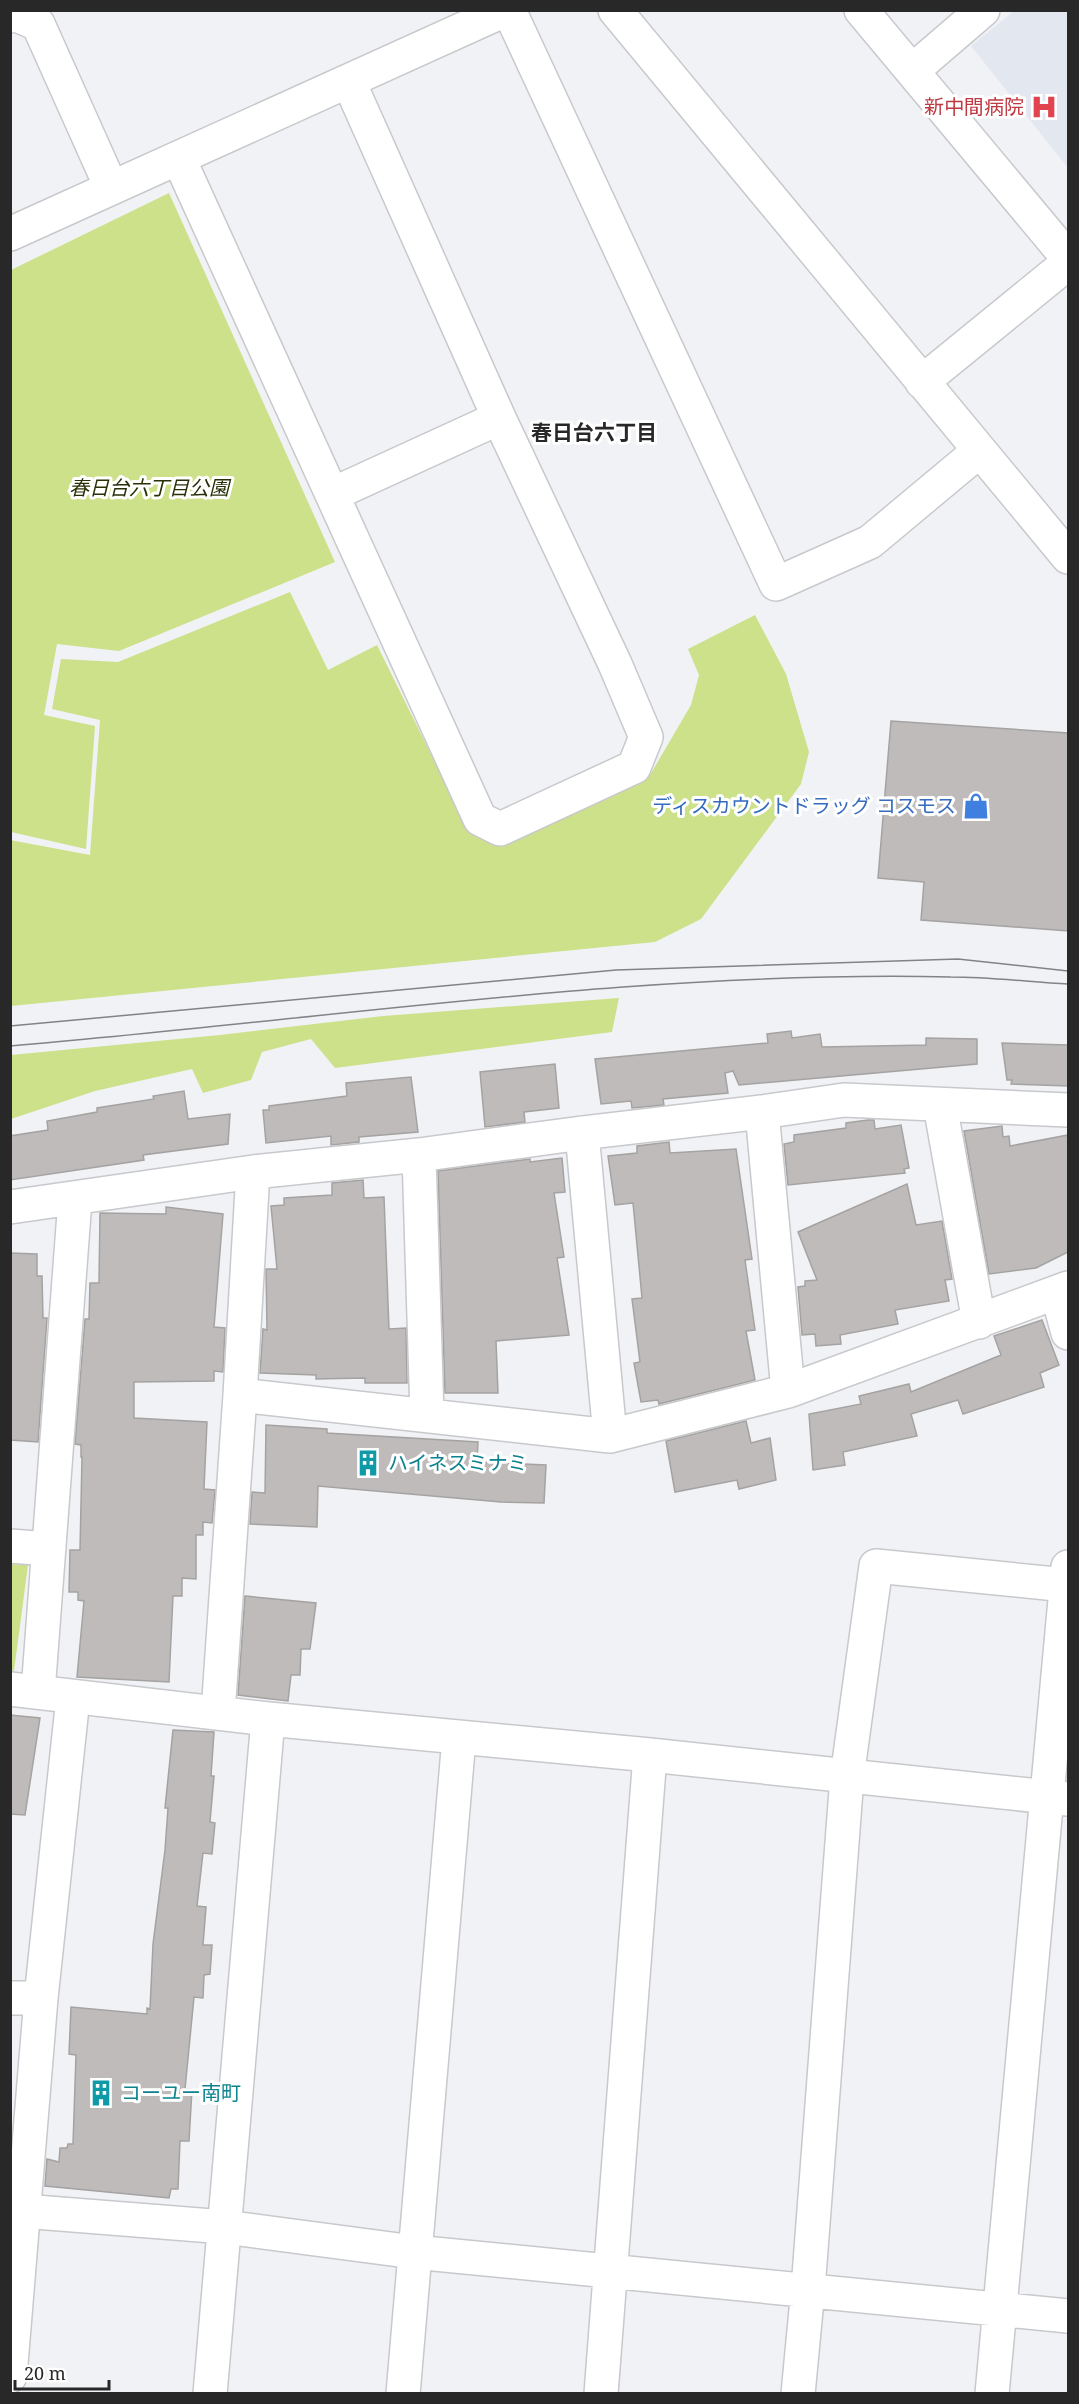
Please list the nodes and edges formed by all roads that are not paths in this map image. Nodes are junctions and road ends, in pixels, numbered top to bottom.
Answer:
1 (507, 10) edge
2 (615, 10) edge
3 (861, 10) edge
4 (983, 10) edge
5 (10, 16) edge
6 (912, 71) junction
7 (349, 82) junction
8 (179, 159) junction
9 (111, 188) junction
10 (10, 234) edge
11 (1068, 258) edge
12 (1068, 263) edge
13 (922, 382) junction
14 (499, 418) junction
15 (979, 451) junction
16 (333, 494) junction
17 (1068, 557) edge
18 (940, 1105) junction
19 (1068, 1110) edge
20 (762, 1112) junction
21 (582, 1133) junction
22 (419, 1155) junction
23 (253, 1172) junction
24 (75, 1200) junction
25 (10, 1208) edge
26 (1063, 1290) edge
27 (979, 1322) junction
28 (1068, 1333) edge
29 (788, 1391) junction
30 (240, 1395) junction
31 (427, 1414) junction
32 (610, 1436) junction
33 (10, 1546) edge
34 (49, 1549) junction
35 (1067, 1576) edge
36 (24, 1690) edge
37 (73, 1698) junction
38 (218, 1713) junction
39 (268, 1719) junction
40 (459, 1738) junction
41 (650, 1755) junction
42 (848, 1777) junction
43 (1058, 1798) edge
44 (26, 1998) edge
45 (17, 2210) edge
46 (225, 2227) junction
47 (414, 2252) junction
48 (611, 2270) junction
49 (808, 2289) junction
50 (999, 2308) junction
51 (1068, 2316) edge
52 (10, 2376) edge
53 (210, 2394) edge
54 (402, 2394) edge
55 (601, 2394) edge
56 (798, 2394) edge
57 (992, 2394) edge

1 - 7 street
1 - 15 street
2 - 13 street
3 - 6 street
4 - 6 street
5 - 9 street
6 - 11 street
7 - 8 street
7 - 14 street
8 - 9 street
8 - 16 street
9 - 10 street
12 - 13 street
13 - 15 street
14 - 16 street
14 - 16 street
15 - 17 street
18 - 19 street
18 - 20 street
18 - 27 street
20 - 21 street
20 - 29 street
21 - 22 street
21 - 32 street
22 - 23 street
22 - 31 street
23 - 24 street
23 - 30 street
24 - 25 street
24 - 34 street
26 - 27 street
26 - 28 street
27 - 29 street
29 - 32 street
30 - 31 street
30 - 38 street
31 - 32 street
33 - 34 street
34 - 36 street
35 - 42 street
35 - 43 street
36 - 37 street
37 - 38 street
37 - 44 street
38 - 39 street
39 - 40 street
39 - 46 street
40 - 41 street
40 - 47 street
41 - 42 street
41 - 48 street
42 - 43 street
42 - 49 street
43 - 50 street
44 - 45 street
45 - 46 street
45 - 52 street
46 - 47 street
46 - 53 street
47 - 48 street
47 - 54 street
48 - 49 street
48 - 55 street
49 - 50 street
49 - 56 street
50 - 51 street
50 - 57 street

